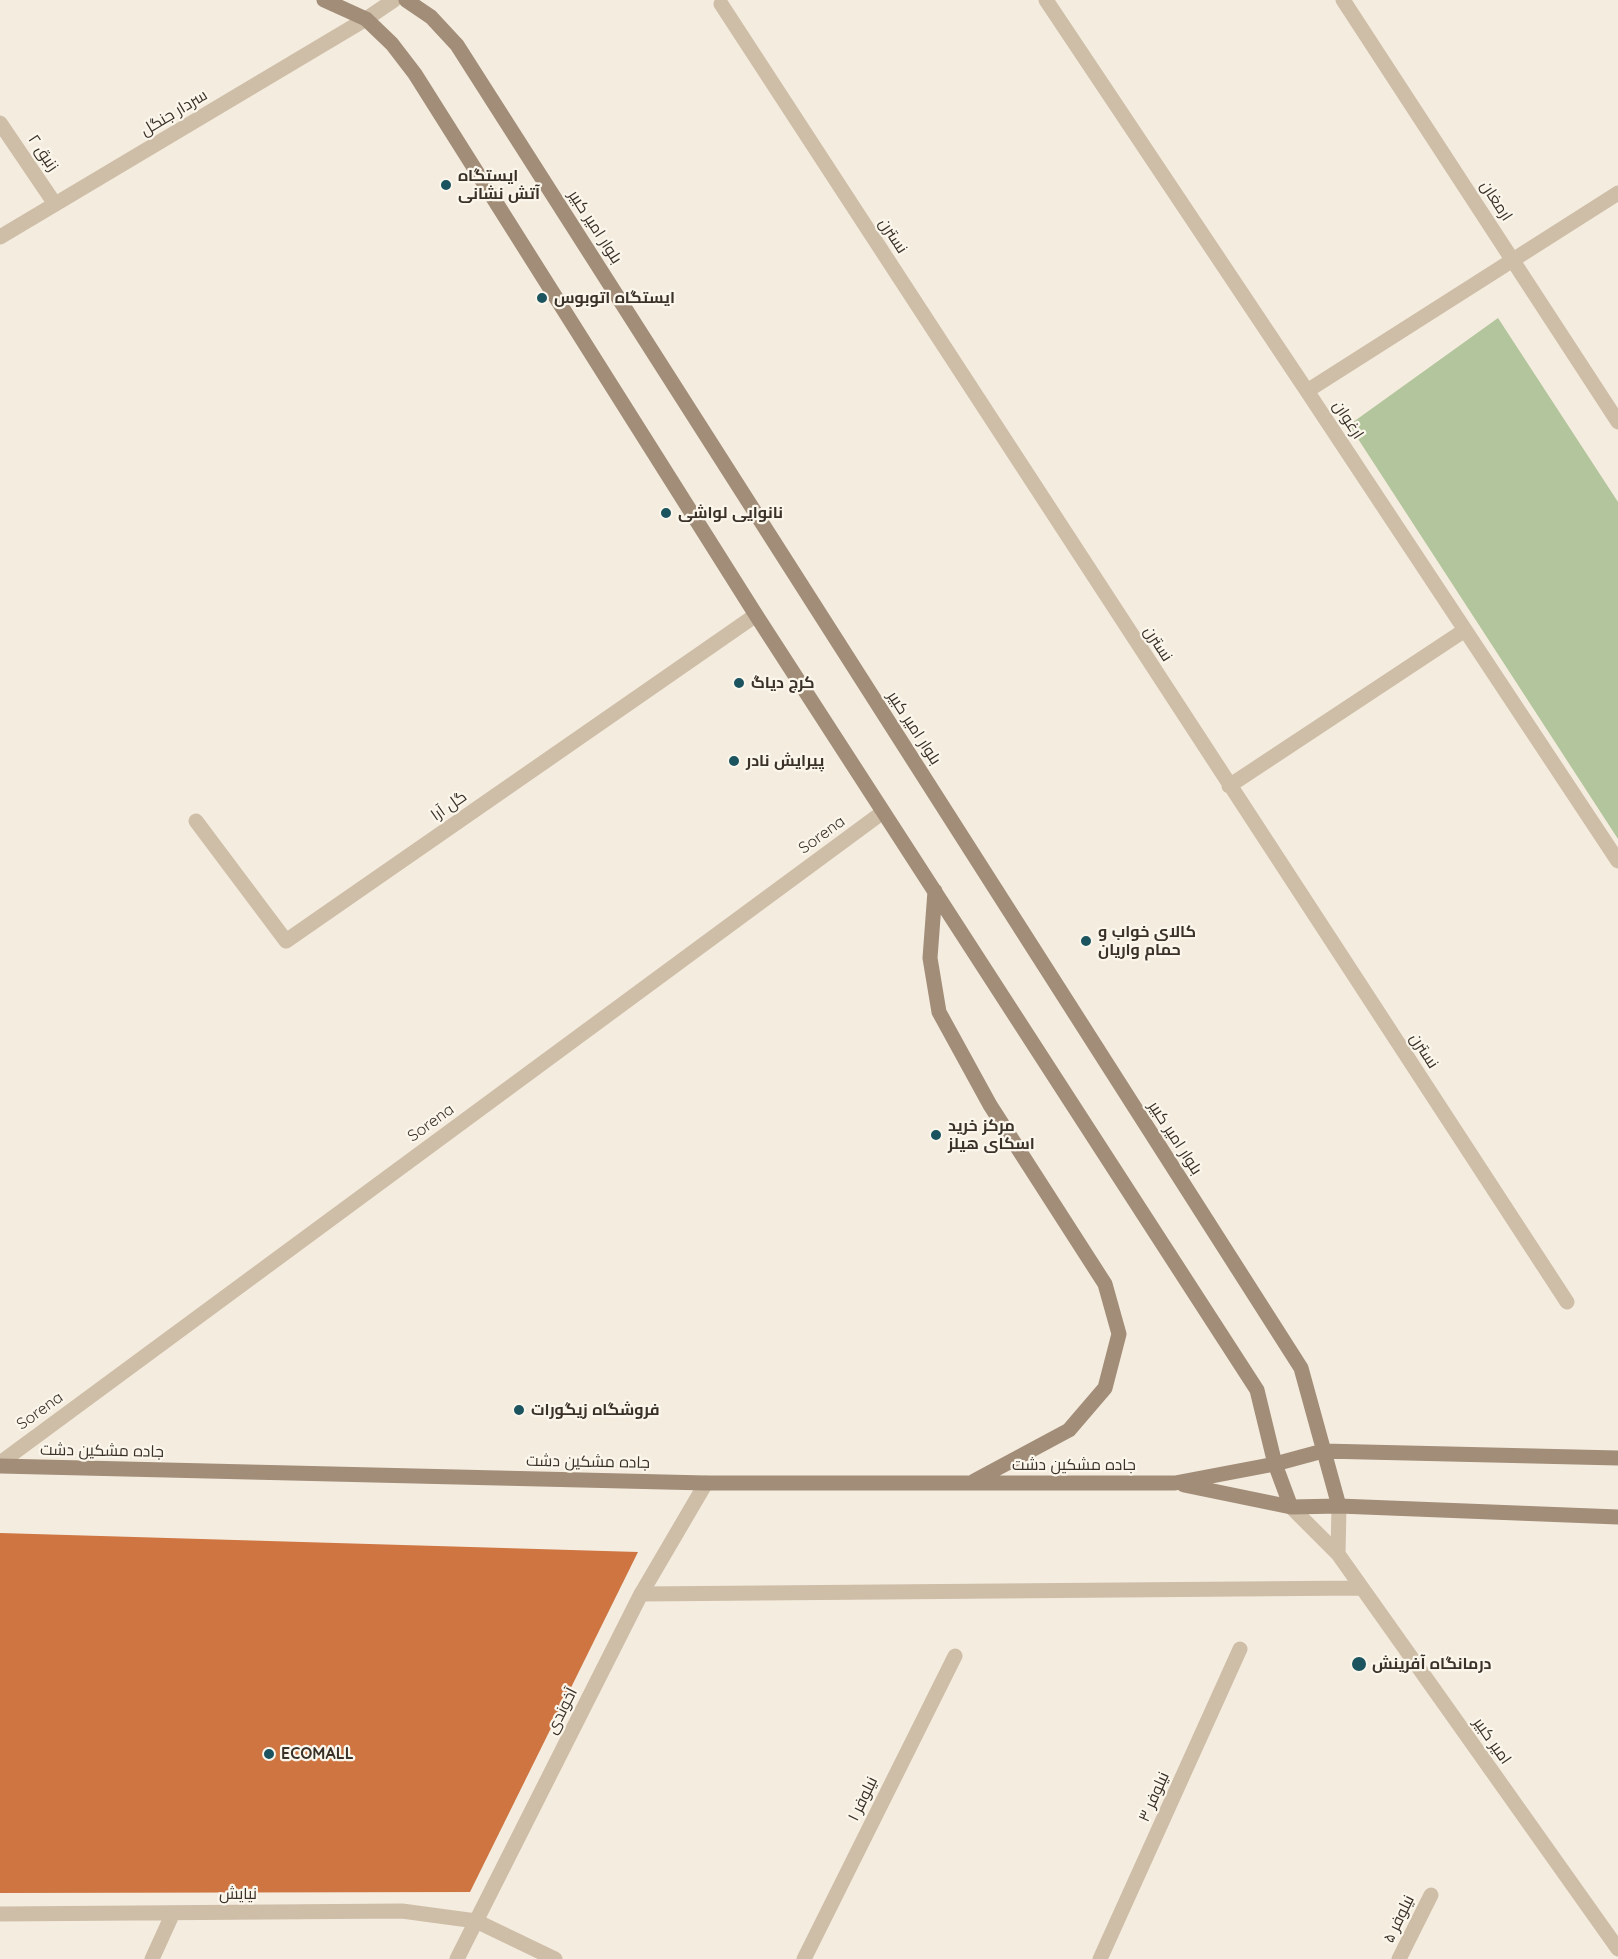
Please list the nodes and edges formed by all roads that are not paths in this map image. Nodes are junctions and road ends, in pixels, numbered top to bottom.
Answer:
1 (324, 0) edge
2 (394, 0) edge
3 (406, 0) edge
4 (1046, 0) edge
5 (1343, 0) edge
6 (721, 4) dead end
7 (366, 19) junction
8 (0, 123) edge
9 (1618, 193) edge
10 (56, 204) junction
11 (0, 237) edge
12 (1512, 259) junction
13 (1307, 391) junction
14 (1618, 422) edge
15 (756, 615) junction
16 (1465, 630) junction
17 (1229, 786) junction
18 (883, 812) junction
19 (196, 821) dead end
20 (1618, 861) edge
21 (935, 891) junction
22 (1567, 1302) dead end
23 (1323, 1451) junction
24 (1618, 1458) edge
25 (1275, 1464) junction
26 (0, 1465) edge
27 (706, 1482) junction
28 (972, 1483) junction
29 (1175, 1483) junction
30 (1339, 1506) junction
31 (1291, 1508) junction
32 (1618, 1517) edge
33 (1338, 1554) junction
34 (1360, 1588) junction
35 (641, 1594) junction
36 (1240, 1649) dead end
37 (954, 1656) dead end
38 (1431, 1895) dead end
39 (173, 1912) junction
40 (0, 1914) edge
41 (476, 1921) junction
42 (1618, 1949) edge
43 (152, 1959) edge
44 (458, 1959) edge
45 (555, 1959) edge
46 (804, 1959) edge
47 (1100, 1959) edge
48 (1400, 1959) edge

1 - 7 main road
2 - 7 street, سردار جنگل
3 - 23 main road, بلوار امیر کبیر
4 - 13 street, ارغوان
5 - 12 street, ارمغان
6 - 17 street, نسترن
7 - 10 street, سردار جنگل
7 - 15 main road
8 - 10 street, زنبق ۲
9 - 12 street
10 - 11 street, سردار جنگل
12 - 13 street
12 - 14 street, ارمغان
13 - 16 street, ارغوان
15 - 18 main road
15 - 19 street, گل آرا
16 - 17 street
16 - 20 street, ارغوان
17 - 22 street, نسترن
18 - 21 main road
18 - 26 street, Sorena
21 - 25 main road
21 - 28 main road
23 - 24 main road, جاده مشکین دشت
23 - 25 main road, جاده مشکین دشت
23 - 30 main road, بلوار امیر کبیر
25 - 29 main road, جاده مشکین دشت
25 - 31 main road
26 - 27 main road, جاده مشکین دشت
27 - 28 main road, جاده مشکین دشت
27 - 35 street, آخوندی
28 - 29 main road, جاده مشکین دشت
29 - 31 main road, جاده مشکین دشت
30 - 31 main road, جاده مشکین دشت
30 - 32 main road, جاده مشکین دشت
30 - 33 street
31 - 33 street, امیر کبیر
33 - 34 street, امیر کبیر
34 - 35 street
34 - 42 street, امیر کبیر
35 - 41 street, آخوندی
36 - 47 street, نیلوفر ۳
37 - 46 street, نیلوفر ۱
38 - 48 street, نیلوفر ۵
39 - 40 street, نیایش
39 - 41 street, نیایش
39 - 43 street
41 - 44 street, آخوندی
41 - 45 street, نیایش

